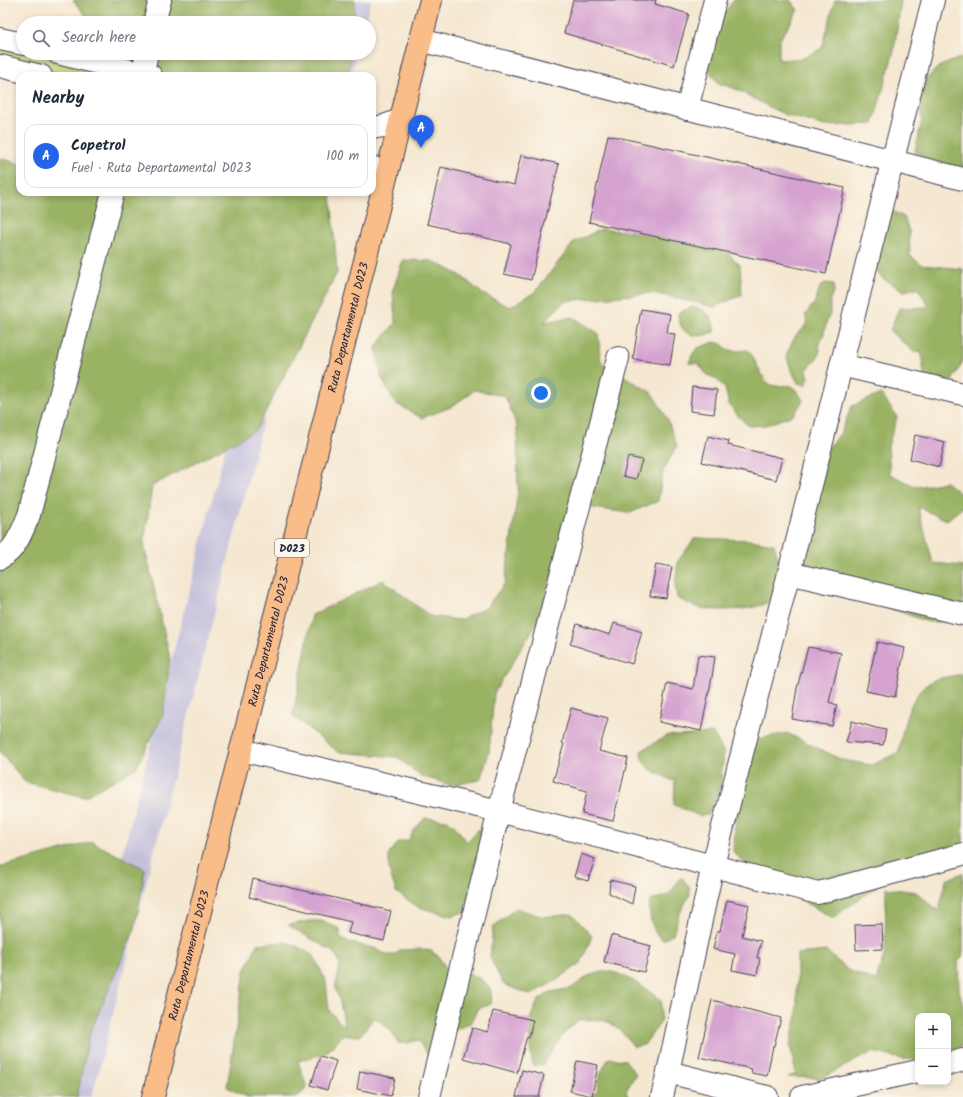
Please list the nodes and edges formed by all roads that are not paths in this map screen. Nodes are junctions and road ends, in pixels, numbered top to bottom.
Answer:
1 (160, 0) edge
2 (431, 0) edge
3 (715, 0) edge
4 (933, 0) edge
5 (156, 16) edge
6 (0, 39) edge
7 (420, 40) junction
8 (16, 42) edge
9 (86, 60) edge
10 (146, 60) edge
11 (0, 66) edge
12 (25, 72) edge
13 (133, 72) edge
14 (145, 72) edge
15 (687, 109) junction
16 (400, 120) junction
17 (376, 127) edge
18 (892, 161) junction
19 (376, 173) edge
20 (963, 179) edge
21 (384, 185) junction
22 (112, 196) edge
23 (618, 358) dead end
24 (841, 364) junction
25 (963, 394) edge
26 (0, 558) edge
27 (789, 572) junction
28 (963, 614) edge
29 (241, 750) junction
30 (499, 810) junction
31 (963, 854) edge
32 (713, 865) junction
33 (963, 1060) edge
34 (951, 1063) edge
35 (915, 1071) edge
36 (668, 1072) junction
37 (153, 1097) edge
38 (429, 1097) edge
39 (662, 1097) edge
40 (767, 1097) edge
41 (802, 1097) edge

1 - 5 street
2 - 7 main road, Ruta Departamental D023 / D023
3 - 15 street
4 - 18 street
6 - 8 street
7 - 15 street
7 - 16 main road, Ruta Departamental D023 / D023
9 - 13 street
10 - 14 street
11 - 12 street
15 - 18 street
16 - 17 street
16 - 21 main road, Ruta Departamental D023 / D023
18 - 20 street
18 - 24 street
19 - 21 street
21 - 29 main road, Ruta Departamental D023 / D023
22 - 26 street
23 - 30 street
24 - 25 street
24 - 27 street
27 - 28 street
27 - 32 street
29 - 30 street
29 - 37 main road, Ruta Departamental D023 / D023
30 - 32 street
30 - 38 street
31 - 32 street
32 - 36 street
33 - 34 street
35 - 41 street
36 - 39 street
36 - 40 street

